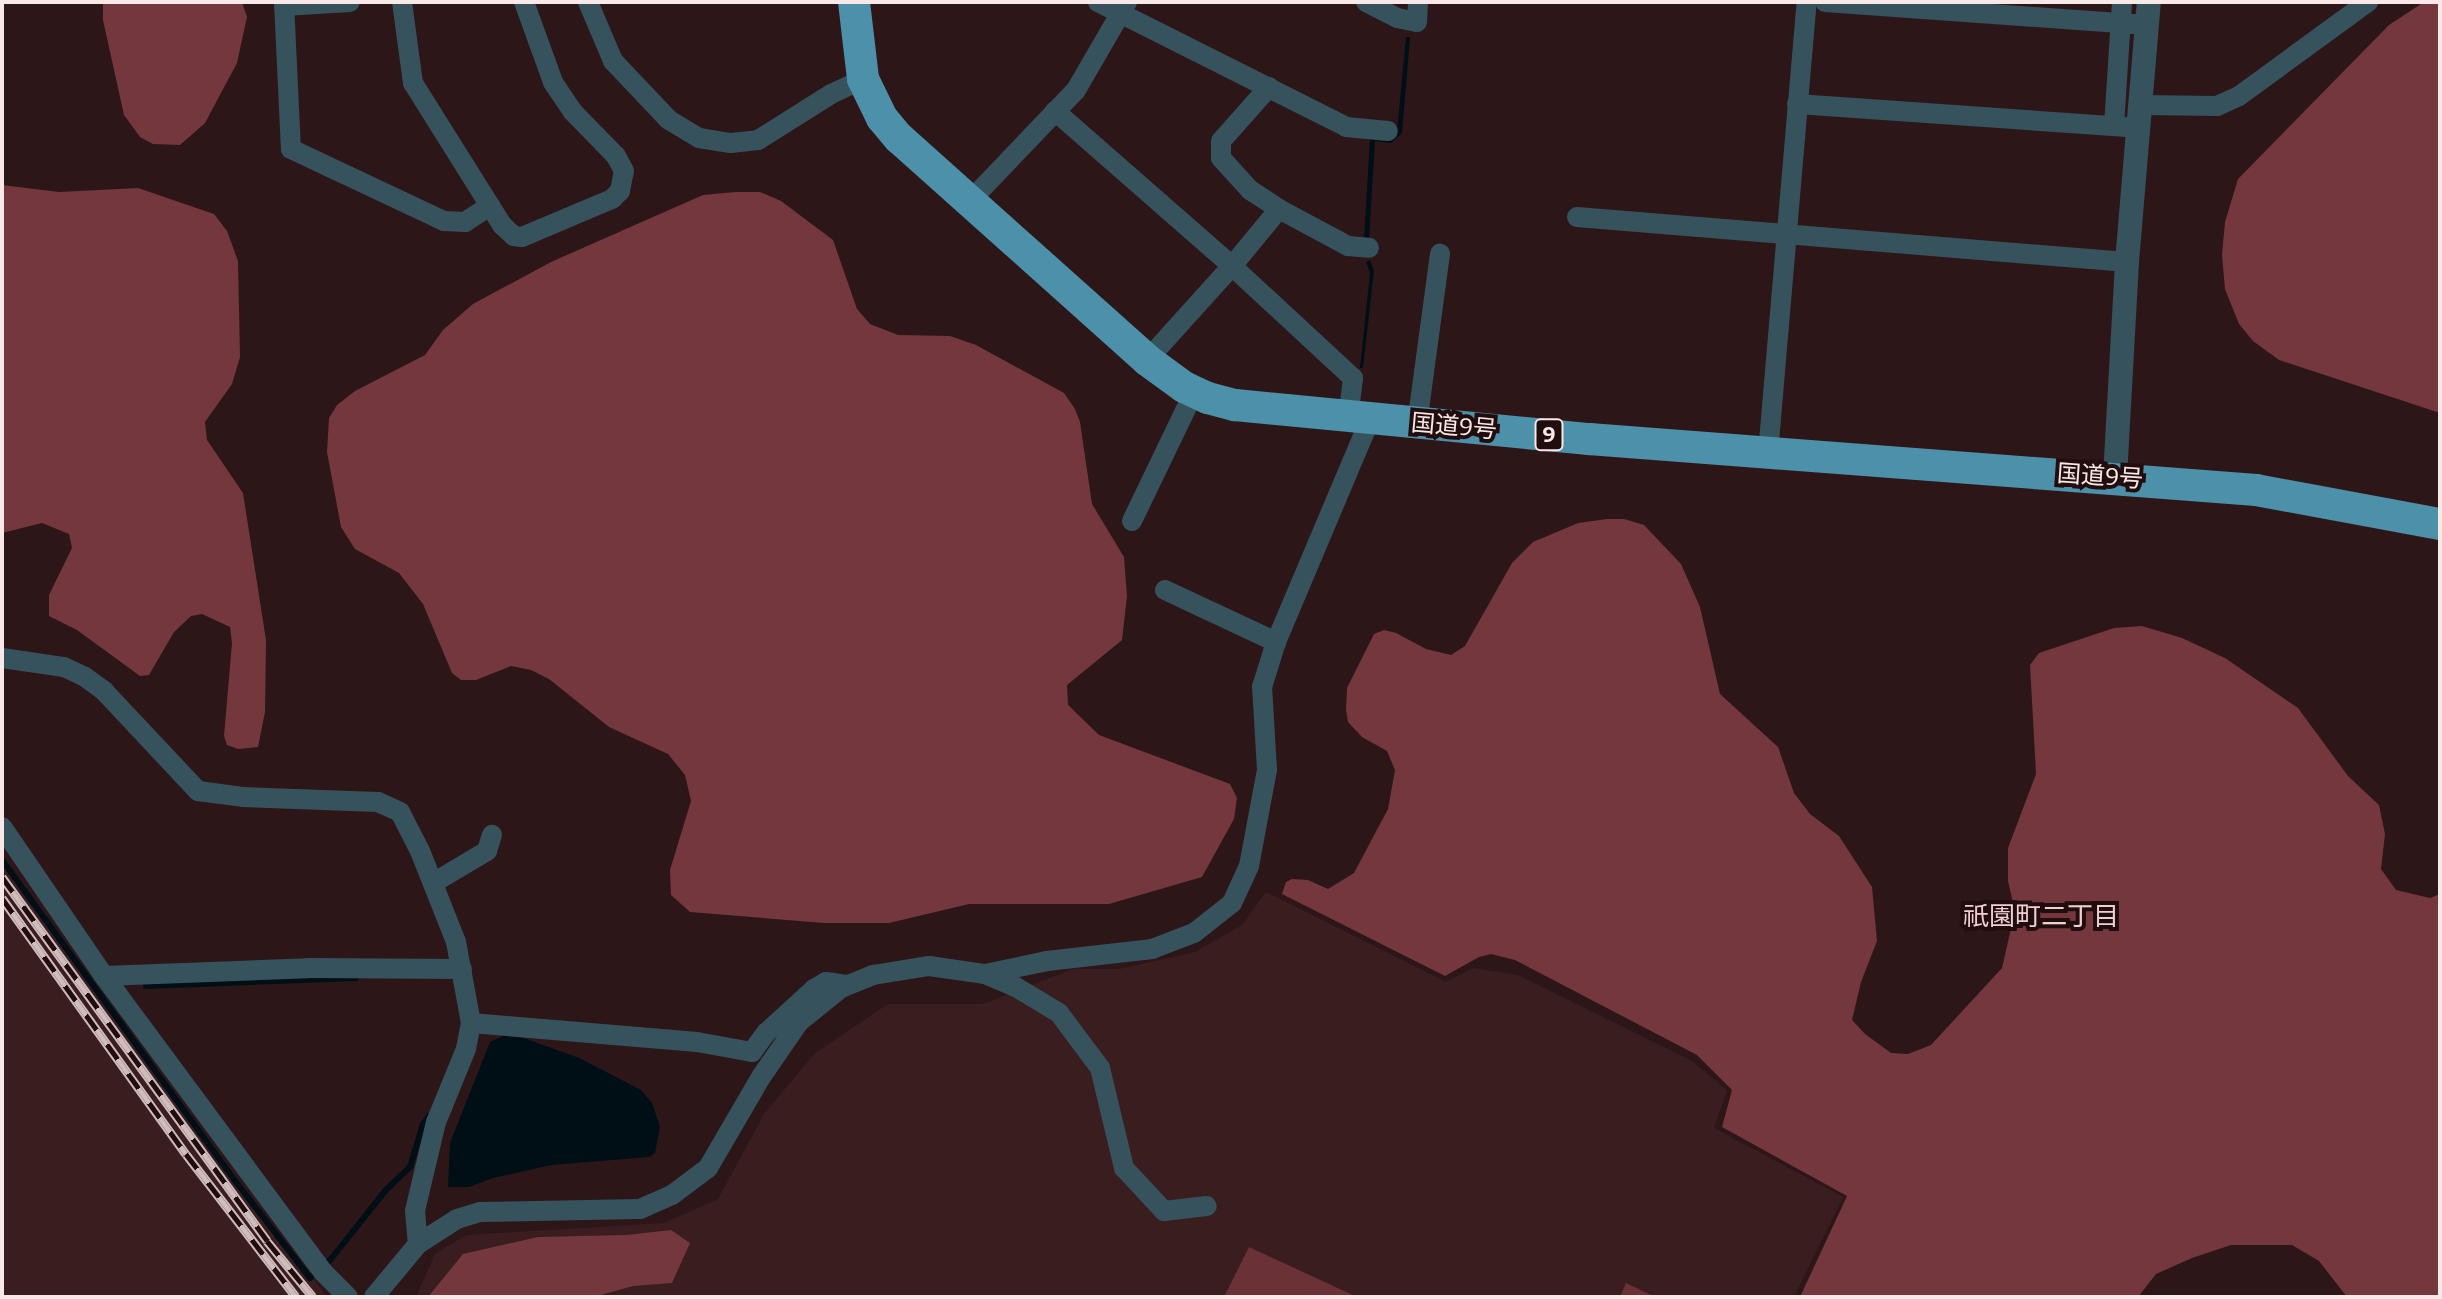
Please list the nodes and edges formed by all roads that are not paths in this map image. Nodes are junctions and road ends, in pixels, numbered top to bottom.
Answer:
1 (350, 2) edge
2 (402, 2) edge
3 (524, 2) edge
4 (588, 2) edge
5 (854, 2) edge
6 (1098, 2) edge
7 (1366, 2) edge
8 (1418, 2) edge
9 (1807, 2) edge
10 (1825, 2) edge
11 (2122, 2) edge
12 (2368, 2) edge
13 (284, 4) edge
14 (1124, 8) edge
15 (2148, 14) edge
16 (2121, 23) junction
17 (863, 79) junction
18 (1269, 87) junction
19 (1797, 104) junction
20 (1055, 111) junction
21 (2131, 120) junction
22 (1388, 131) dead end
23 (968, 203) junction
24 (490, 206) junction
25 (1279, 209) junction
26 (1577, 217) dead end
27 (1786, 234) junction
28 (1369, 248) dead end
29 (1440, 254) dead end
30 (2127, 262) junction
31 (1232, 266) junction
32 (1147, 360) junction
33 (1194, 392) junction
34 (1359, 418) junction
35 (1417, 424) junction
36 (1768, 453) junction
37 (2115, 477) junction
38 (1132, 521) dead end
39 (2440, 524) edge
40 (1165, 590) dead end
41 (1276, 642) junction
42 (2, 658) edge
43 (2, 827) edge
44 (492, 835) dead end
45 (433, 883) junction
46 (462, 969) junction
47 (985, 974) junction
48 (104, 976) junction
49 (847, 985) junction
50 (471, 1023) junction
51 (1207, 1206) dead end
52 (418, 1244) junction
53 (348, 1297) edge
54 (374, 1297) edge

1 - 13 street
2 - 24 street
3 - 24 street
4 - 17 street
5 - 17 highway, 国道9号 / 9
6 - 14 street
7 - 8 street
9 - 19 street
10 - 16 street
11 - 16 street
12 - 21 street
13 - 24 street
14 - 18 street
14 - 20 street
15 - 16 street
15 - 21 street
16 - 21 street
17 - 23 highway, 国道9号 / 9
18 - 22 street
18 - 25 street
19 - 21 street
19 - 27 street
20 - 23 street
20 - 31 street
21 - 30 street
23 - 32 highway, 国道9号 / 9
25 - 28 street
25 - 31 street
26 - 27 street
27 - 30 street
27 - 36 street
29 - 35 street
30 - 37 street
31 - 32 street
31 - 34 street
32 - 33 highway, 国道9号 / 9
33 - 34 highway, 国道9号 / 9
33 - 38 street
34 - 35 highway, 国道9号 / 9
34 - 41 street
35 - 36 highway, 国道9号 / 9
36 - 37 highway, 国道9号 / 9
37 - 39 highway, 国道9号 / 9
40 - 41 street
41 - 47 street
42 - 45 street
43 - 48 street
44 - 45 street
45 - 46 street
46 - 48 street
46 - 50 street
47 - 49 street
47 - 51 street
48 - 53 street
49 - 50 street
49 - 52 street
50 - 52 street
52 - 54 street

